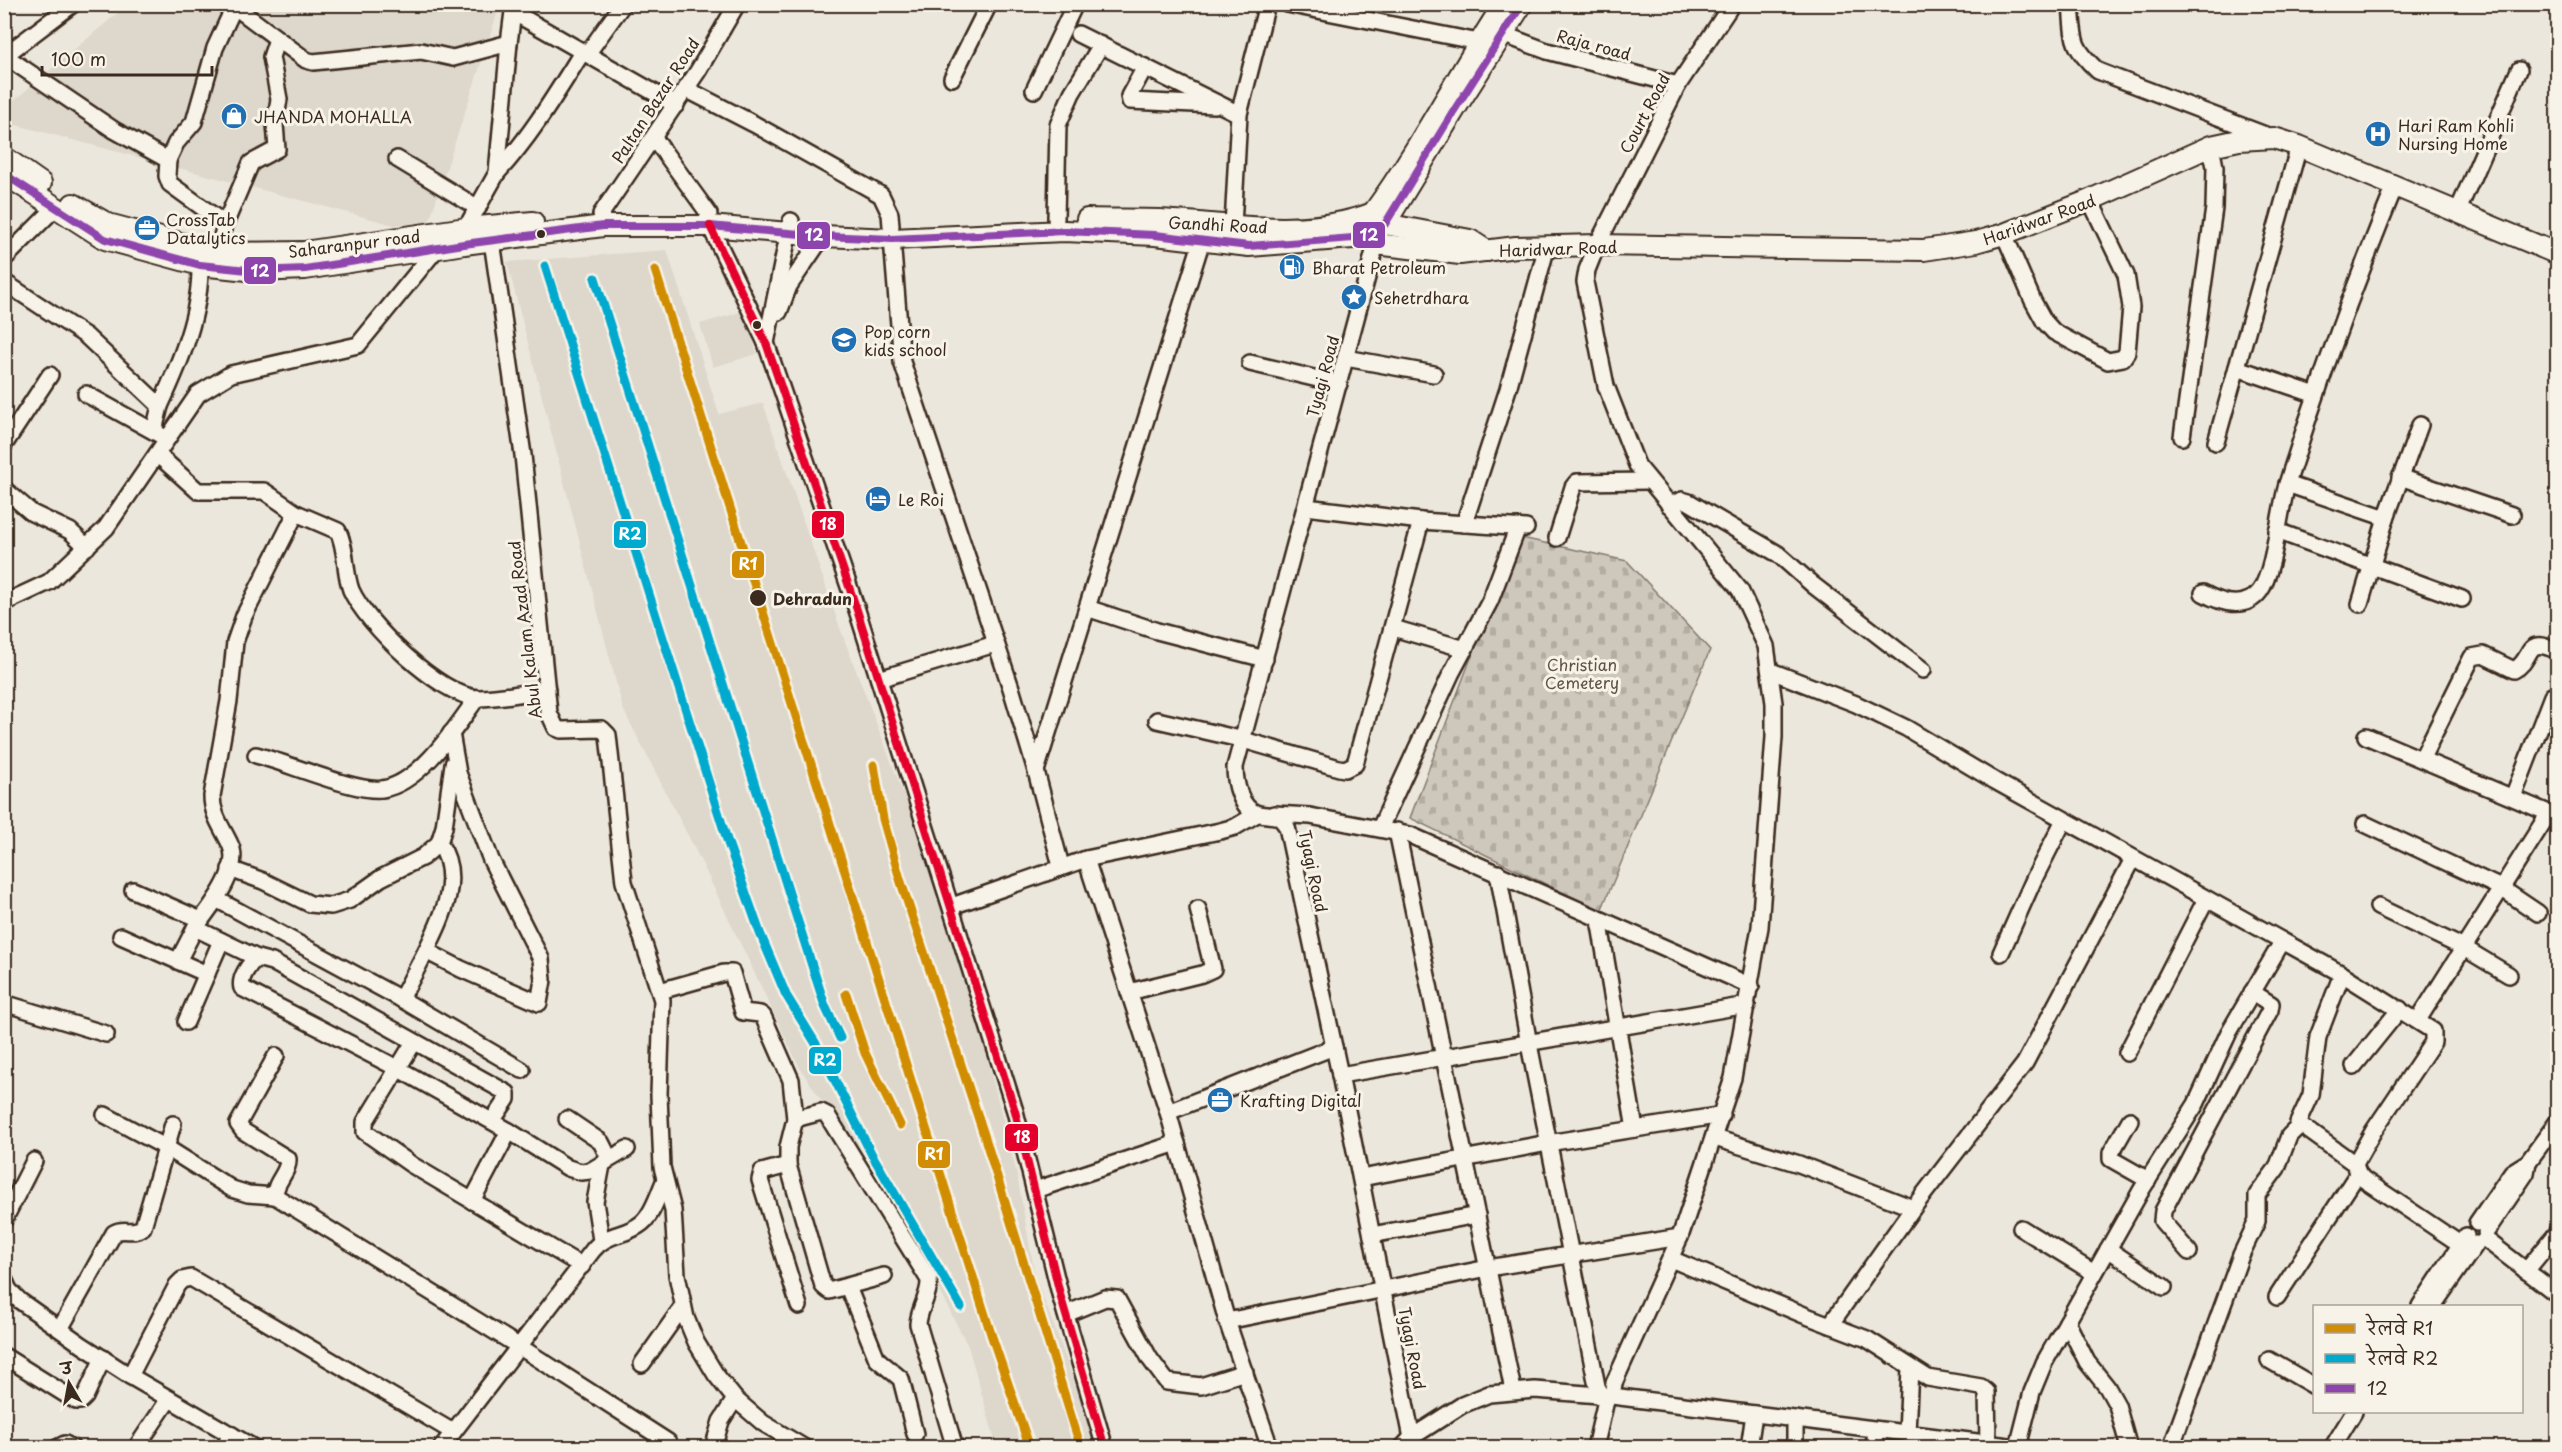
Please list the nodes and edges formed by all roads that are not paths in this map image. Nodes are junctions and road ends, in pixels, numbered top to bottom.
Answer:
1 (48, 4) edge
2 (73, 4) edge
3 (623, 4) edge
4 (737, 4) edge
5 (989, 4) edge
6 (1075, 4) edge
7 (1267, 4) edge
8 (1287, 4) edge
9 (1504, 4) edge
10 (1522, 4) edge
11 (1732, 4) edge
12 (2071, 4) edge
13 (232, 6) edge
14 (514, 8) edge
15 (51, 21) junction
16 (1078, 34) dead end
17 (1502, 34) junction
18 (277, 39) junction
19 (1479, 42) junction
20 (509, 43) junction
21 (1101, 45) junction
22 (585, 53) junction
23 (5, 56) edge
24 (1145, 67) junction
25 (2519, 70) dead end
26 (952, 78) dead end
27 (1678, 85) junction
28 (686, 89) junction
29 (1034, 90) dead end
30 (676, 105) junction
31 (1221, 105) junction
32 (1239, 114) junction
33 (654, 138) junction
34 (2274, 138) junction
35 (2211, 146) junction
36 (2299, 146) junction
37 (4, 157) edge
38 (397, 159) dead end
39 (168, 160) junction
40 (496, 173) junction
41 (4, 174) edge
42 (2395, 186) junction
43 (2090, 200) junction
44 (55, 208) junction
45 (478, 208) junction
46 (2457, 213) junction
47 (601, 214) junction
48 (1056, 219) junction
49 (1379, 219) junction
50 (709, 220) junction
51 (1352, 221) junction
52 (225, 224) junction
53 (1233, 226) junction
54 (790, 227) junction
55 (466, 228) junction
56 (892, 233) junction
57 (2004, 234) junction
58 (823, 236) junction
59 (438, 240) junction
60 (1202, 240) junction
61 (492, 241) junction
62 (1371, 241) junction
63 (1597, 245) junction
64 (1547, 246) junction
65 (1487, 251) junction
66 (218, 253) junction
67 (6, 254) edge
68 (2558, 254) edge
69 (200, 265) junction
70 (4, 282) edge
71 (766, 343) junction
72 (1346, 358) junction
73 (1250, 363) dead end
74 (2237, 368) junction
75 (1434, 374) dead end
76 (50, 375) dead end
77 (1339, 384) junction
78 (86, 394) dead end
79 (2316, 396) junction
80 (160, 406) junction
81 (2420, 425) dead end
82 (161, 435) junction
83 (2182, 437) dead end
84 (2216, 442) dead end
85 (4, 445) edge
86 (157, 454) junction
87 (2400, 477) junction
88 (1648, 481) junction
89 (2287, 484) junction
90 (4, 489) edge
91 (1669, 505) junction
92 (1306, 507) junction
93 (296, 513) junction
94 (2512, 515) dead end
95 (2386, 518) junction
96 (1421, 521) junction
97 (1464, 524) junction
98 (2277, 531) junction
99 (1557, 538) dead end
100 (87, 547) junction
101 (2372, 566) junction
102 (2203, 593) dead end
103 (2462, 599) dead end
104 (4, 603) edge
105 (2360, 604) dead end
106 (1087, 608) junction
107 (1393, 628) junction
108 (995, 644) junction
109 (1465, 649) junction
110 (2558, 651) edge
111 (1265, 659) junction
112 (1923, 670) dead end
113 (1771, 671) junction
114 (879, 679) junction
115 (547, 690) junction
116 (2552, 696) dead end
117 (477, 698) junction
118 (1157, 720) dead end
119 (451, 734) junction
120 (2366, 736) dead end
121 (1240, 740) junction
122 (256, 755) dead end
123 (2422, 758) junction
124 (454, 759) junction
125 (1036, 771) junction
126 (2513, 797) junction
127 (1257, 814) junction
128 (1274, 814) junction
129 (2553, 815) edge
130 (2064, 820) junction
131 (2365, 824) dead end
132 (1380, 828) junction
133 (1397, 831) junction
134 (439, 843) junction
135 (1086, 859) junction
136 (2133, 859) junction
137 (1061, 866) junction
138 (230, 869) junction
139 (1498, 873) junction
140 (2501, 888) junction
141 (133, 890) dead end
142 (216, 899) junction
143 (2205, 899) junction
144 (952, 906) junction
145 (2378, 907) dead end
146 (1198, 909) dead end
147 (2538, 913) dead end
148 (1599, 918) junction
149 (198, 924) junction
150 (121, 936) dead end
151 (221, 941) junction
152 (2282, 942) junction
153 (2464, 948) junction
154 (426, 951) junction
155 (2001, 953) dead end
156 (256, 958) junction
157 (178, 961) junction
158 (207, 974) junction
159 (2342, 974) junction
160 (2509, 975) dead end
161 (1751, 986) junction
162 (660, 991) junction
163 (1129, 992) junction
164 (2252, 992) junction
165 (401, 999) junction
166 (4, 1003) edge
167 (1748, 1005) junction
168 (2400, 1009) junction
169 (2418, 1020) junction
170 (186, 1022) dead end
171 (1617, 1028) junction
172 (106, 1034) dead end
173 (414, 1042) junction
174 (1529, 1044) junction
175 (1334, 1047) junction
176 (2127, 1053) dead end
177 (276, 1056) dead end
178 (1444, 1059) junction
179 (2354, 1066) dead end
180 (397, 1068) junction
181 (522, 1070) dead end
182 (1340, 1075) junction
183 (1168, 1112) junction
184 (105, 1115) dead end
185 (1722, 1115) junction
186 (567, 1119) dead end
187 (795, 1119) junction
188 (2130, 1120) dead end
189 (492, 1121) junction
190 (2558, 1121) edge
191 (173, 1124) dead end
192 (2300, 1125) junction
193 (1635, 1129) junction
194 (509, 1131) junction
195 (1714, 1137) junction
196 (1177, 1143) junction
197 (1548, 1143) junction
198 (167, 1148) junction
199 (627, 1149) dead end
200 (1465, 1159) junction
201 (34, 1161) dead end
202 (605, 1161) junction
203 (788, 1165) junction
204 (2356, 1169) junction
205 (1361, 1178) junction
206 (2148, 1180) junction
207 (664, 1182) junction
208 (1035, 1190) junction
209 (275, 1196) junction
210 (472, 1201) junction
211 (1912, 1208) junction
212 (1477, 1215) junction
213 (4, 1220) edge
214 (2021, 1228) dead end
215 (2558, 1232) edge
216 (1372, 1235) junction
217 (2475, 1236) junction
218 (1680, 1237) junction
219 (601, 1240) junction
220 (2108, 1249) junction
221 (2189, 1252) dead end
222 (1569, 1253) junction
223 (1671, 1258) junction
224 (582, 1266) junction
225 (1488, 1268) junction
226 (2526, 1271) junction
227 (2094, 1273) junction
228 (884, 1276) dead end
229 (848, 1287) junction
230 (2164, 1287) dead end
231 (1383, 1288) junction
232 (6, 1290) edge
233 (2558, 1295) edge
234 (2277, 1297) dead end
235 (2421, 1305) edge
236 (2434, 1305) edge
237 (683, 1306) junction
238 (799, 1306) dead end
239 (1066, 1314) junction
240 (1227, 1322) junction
241 (2067, 1322) junction
242 (1830, 1325) junction
243 (60, 1329) junction
244 (520, 1347) junction
245 (4, 1356) edge
246 (103, 1358) junction
247 (2269, 1360) dead end
248 (642, 1364) dead end
249 (1910, 1368) junction
250 (1245, 1372) junction
251 (130, 1376) junction
252 (2313, 1385) edge
253 (1513, 1390) junction
254 (1606, 1396) junction
255 (735, 1399) junction
256 (169, 1400) junction
257 (2353, 1413) edge
258 (1754, 1414) junction
259 (1795, 1419) junction
260 (1877, 1430) junction
261 (453, 1432) junction
262 (1906, 1433) junction
263 (915, 1434) dead end
264 (228, 1441) edge
265 (668, 1442) dead end
266 (1988, 1443) junction
267 (1409, 1444) edge
268 (2018, 1447) edge
269 (57, 1448) edge
270 (72, 1448) edge
271 (136, 1448) edge
272 (254, 1448) edge
273 (441, 1448) edge
274 (713, 1448) edge
275 (805, 1448) edge
276 (955, 1448) edge
277 (1105, 1448) edge
278 (1270, 1448) edge
279 (1595, 1448) edge
280 (1749, 1448) edge
281 (1795, 1448) edge
282 (1873, 1448) edge
283 (2025, 1448) edge
284 (2129, 1448) edge
285 (2171, 1448) edge
286 (2332, 1448) edge

1 - 15 street
2 - 15 street
3 - 22 street
4 - 28 street, Paltan Bazar Road
5 - 26 street
6 - 29 street
7 - 32 street
8 - 19 street
9 - 19 main road
10 - 17 main road
11 - 27 street, Court Road
12 - 34 street
13 - 18 street
13 - 39 street
14 - 20 street
14 - 22 street
15 - 23 street
16 - 21 street
17 - 27 street, Raja road
17 - 49 main road
18 - 20 street
18 - 52 street
19 - 49 main road
20 - 40 street
21 - 24 street
21 - 48 street
22 - 30 street
22 - 40 street
23 - 39 street
24 - 31 street
24 - 31 street
25 - 46 street
27 - 63 street, Court Road
28 - 30 street, Paltan Bazar Road
28 - 56 street
30 - 33 street, Paltan Bazar Road
31 - 32 street
32 - 53 street
33 - 47 street, Paltan Bazar Road
33 - 50 street
34 - 35 main road, Haridwar Road
34 - 36 main road, Haridwar Road
35 - 43 main road, Haridwar Road
35 - 83 street
36 - 42 main road, Haridwar Road
36 - 74 street
37 - 66 main road, Saharanpur road
38 - 45 street
39 - 52 street
40 - 45 street
41 - 44 main road, Saharanpur road
42 - 46 main road, Haridwar Road
42 - 79 street
43 - 57 main road, Haridwar Road
43 - 57 street
44 - 67 street
44 - 69 main road, Saharanpur road
45 - 55 street
46 - 68 main road, Haridwar Road
47 - 50 main road, Gandhi Road
47 - 55 main road, Gandhi Road
48 - 53 main road, Gandhi Road
48 - 56 main road, Gandhi Road
49 - 51 main road, Gandhi Road
49 - 62 main road
49 - 65 main road, Haridwar Road
50 - 54 main road, Gandhi Road
50 - 61 main road, Gandhi Road
50 - 71 street
51 - 53 main road, Gandhi Road
51 - 62 main road
52 - 66 street
54 - 56 main road, Gandhi Road
54 - 58 main road, Gandhi Road
54 - 71 street
55 - 59 main road, Gandhi Road
56 - 58 main road, Gandhi Road
56 - 60 main road, Gandhi Road
56 - 108 street
57 - 63 main road, Haridwar Road
58 - 71 street
59 - 61 main road, Gandhi Road
59 - 66 main road, Saharanpur road
59 - 69 main road, Saharanpur road
59 - 82 street
60 - 62 main road, Gandhi Road
60 - 106 street
61 - 115 street, Abul Kalam Azad Road
62 - 65 main road, Haridwar Road
62 - 72 street, Tyagi Road
63 - 64 main road, Haridwar Road
63 - 88 street, Court Road
64 - 65 main road, Haridwar Road
64 - 97 street
69 - 80 street
70 - 80 street
71 - 114 street
72 - 75 street
72 - 77 street, Tyagi Road
73 - 77 street
74 - 79 street
74 - 84 street
76 - 85 street
77 - 92 street, Tyagi Road
78 - 82 street
79 - 89 street
80 - 82 street
81 - 87 street
82 - 86 street
86 - 93 street
86 - 100 street
87 - 94 street
87 - 95 street
88 - 91 street, Court Road
88 - 99 street
89 - 95 street
89 - 98 street
90 - 100 street
91 - 112 street
91 - 113 street, Court Road
92 - 96 street
92 - 111 street, Tyagi Road
93 - 117 street
93 - 138 street
95 - 101 street
96 - 97 street
96 - 107 street
97 - 109 street
98 - 101 street
98 - 102 street
100 - 104 street
101 - 103 street
101 - 105 street
106 - 111 street
106 - 125 street
107 - 109 street
107 - 121 street
108 - 114 street
108 - 125 street
109 - 132 street
110 - 123 street
111 - 121 street, Tyagi Road
113 - 130 street
113 - 161 street, Court Road
114 - 144 street
115 - 117 street
115 - 162 street, Abul Kalam Azad Road
116 - 126 street
117 - 119 street
118 - 121 street
119 - 122 street
119 - 124 street
120 - 123 street
121 - 127 street, Tyagi Road
123 - 126 street
124 - 134 street
124 - 154 street
125 - 137 street
126 - 129 street
127 - 128 street
127 - 135 street
128 - 132 street
128 - 175 street, Tyagi Road
129 - 140 street
130 - 136 street
130 - 155 street
131 - 140 street
132 - 133 street
133 - 139 street
133 - 178 street
134 - 138 street
134 - 154 street
135 - 137 street
135 - 163 street
136 - 143 street
136 - 211 street
137 - 144 street
138 - 142 street
139 - 148 street
139 - 174 street
140 - 147 street
140 - 153 street
141 - 149 street
142 - 149 street
142 - 165 street
143 - 152 street
143 - 176 street
144 - 208 street
145 - 153 street
146 - 163 street
148 - 161 street
148 - 171 street
149 - 151 street
149 - 157 street
150 - 157 street
151 - 156 street
151 - 158 street
152 - 159 street
152 - 164 street
153 - 160 street
153 - 169 street
154 - 165 street
156 - 173 street
156 - 180 street
157 - 158 street
158 - 170 street
159 - 168 street
159 - 192 street
161 - 167 street, Court Road
162 - 187 street
162 - 207 street, Abul Kalam Azad Road
163 - 183 street
164 - 206 street
164 - 221 street
165 - 181 street
166 - 172 street
167 - 171 street
167 - 185 street, Court Road
168 - 169 street
168 - 179 street
169 - 204 street
171 - 174 street
171 - 193 street
173 - 180 street
173 - 189 street
174 - 178 street
174 - 197 street
175 - 182 street, Tyagi Road
175 - 183 street
177 - 209 street
178 - 182 street
178 - 200 street
180 - 189 street
180 - 210 street
182 - 205 street, Tyagi Road
183 - 196 street
184 - 198 street
185 - 193 street
185 - 195 street, Court Road
186 - 202 street
187 - 203 street
187 - 276 street
188 - 206 street
189 - 194 street
190 - 217 street
191 - 198 street
192 - 204 street
192 - 285 street
193 - 197 street
194 - 202 street
194 - 210 street
195 - 211 street
195 - 218 street, Court Road
196 - 208 street
196 - 240 street
197 - 200 street
197 - 222 street
198 - 209 street
198 - 243 street
199 - 202 street
200 - 205 street
200 - 212 street
201 - 213 street
202 - 219 street
203 - 229 street
203 - 238 street
204 - 217 street
204 - 234 street
205 - 216 street, Tyagi Road
206 - 220 street
207 - 219 street
207 - 237 street, Abul Kalam Azad Road
208 - 239 street
209 - 244 street
210 - 224 street
211 - 242 street
212 - 216 street
212 - 225 street
214 - 227 street
215 - 226 street
216 - 231 street, Tyagi Road
217 - 226 street
217 - 235 street
217 - 236 street
218 - 222 street
218 - 223 street, Court Road
219 - 224 street
220 - 227 street
220 - 230 street
222 - 225 street
222 - 254 street
223 - 242 street
223 - 254 street, Court Road
224 - 244 street
225 - 231 street
225 - 253 street
226 - 233 street
227 - 241 street
228 - 229 street
229 - 263 street
231 - 240 street
231 - 267 street, Tyagi Road
232 - 243 street
237 - 248 street
237 - 255 street, Abul Kalam Azad Road
239 - 250 street
239 - 277 street
240 - 250 street
241 - 268 street
241 - 284 street
242 - 249 street
243 - 246 street
244 - 261 street
244 - 265 street
245 - 246 street
246 - 251 street
247 - 252 street
249 - 262 street
249 - 266 street
250 - 278 street
251 - 256 street
251 - 261 street
253 - 254 street
253 - 267 street
254 - 258 street
254 - 279 street, Court Road
255 - 274 street
255 - 275 street, Abul Kalam Azad Road
256 - 264 street
256 - 271 street
257 - 286 street
258 - 259 street
258 - 280 street
259 - 260 street
259 - 281 street
260 - 262 street
260 - 282 street
261 - 273 street
262 - 266 street
264 - 272 street
266 - 268 street
268 - 283 street
269 - 270 street

